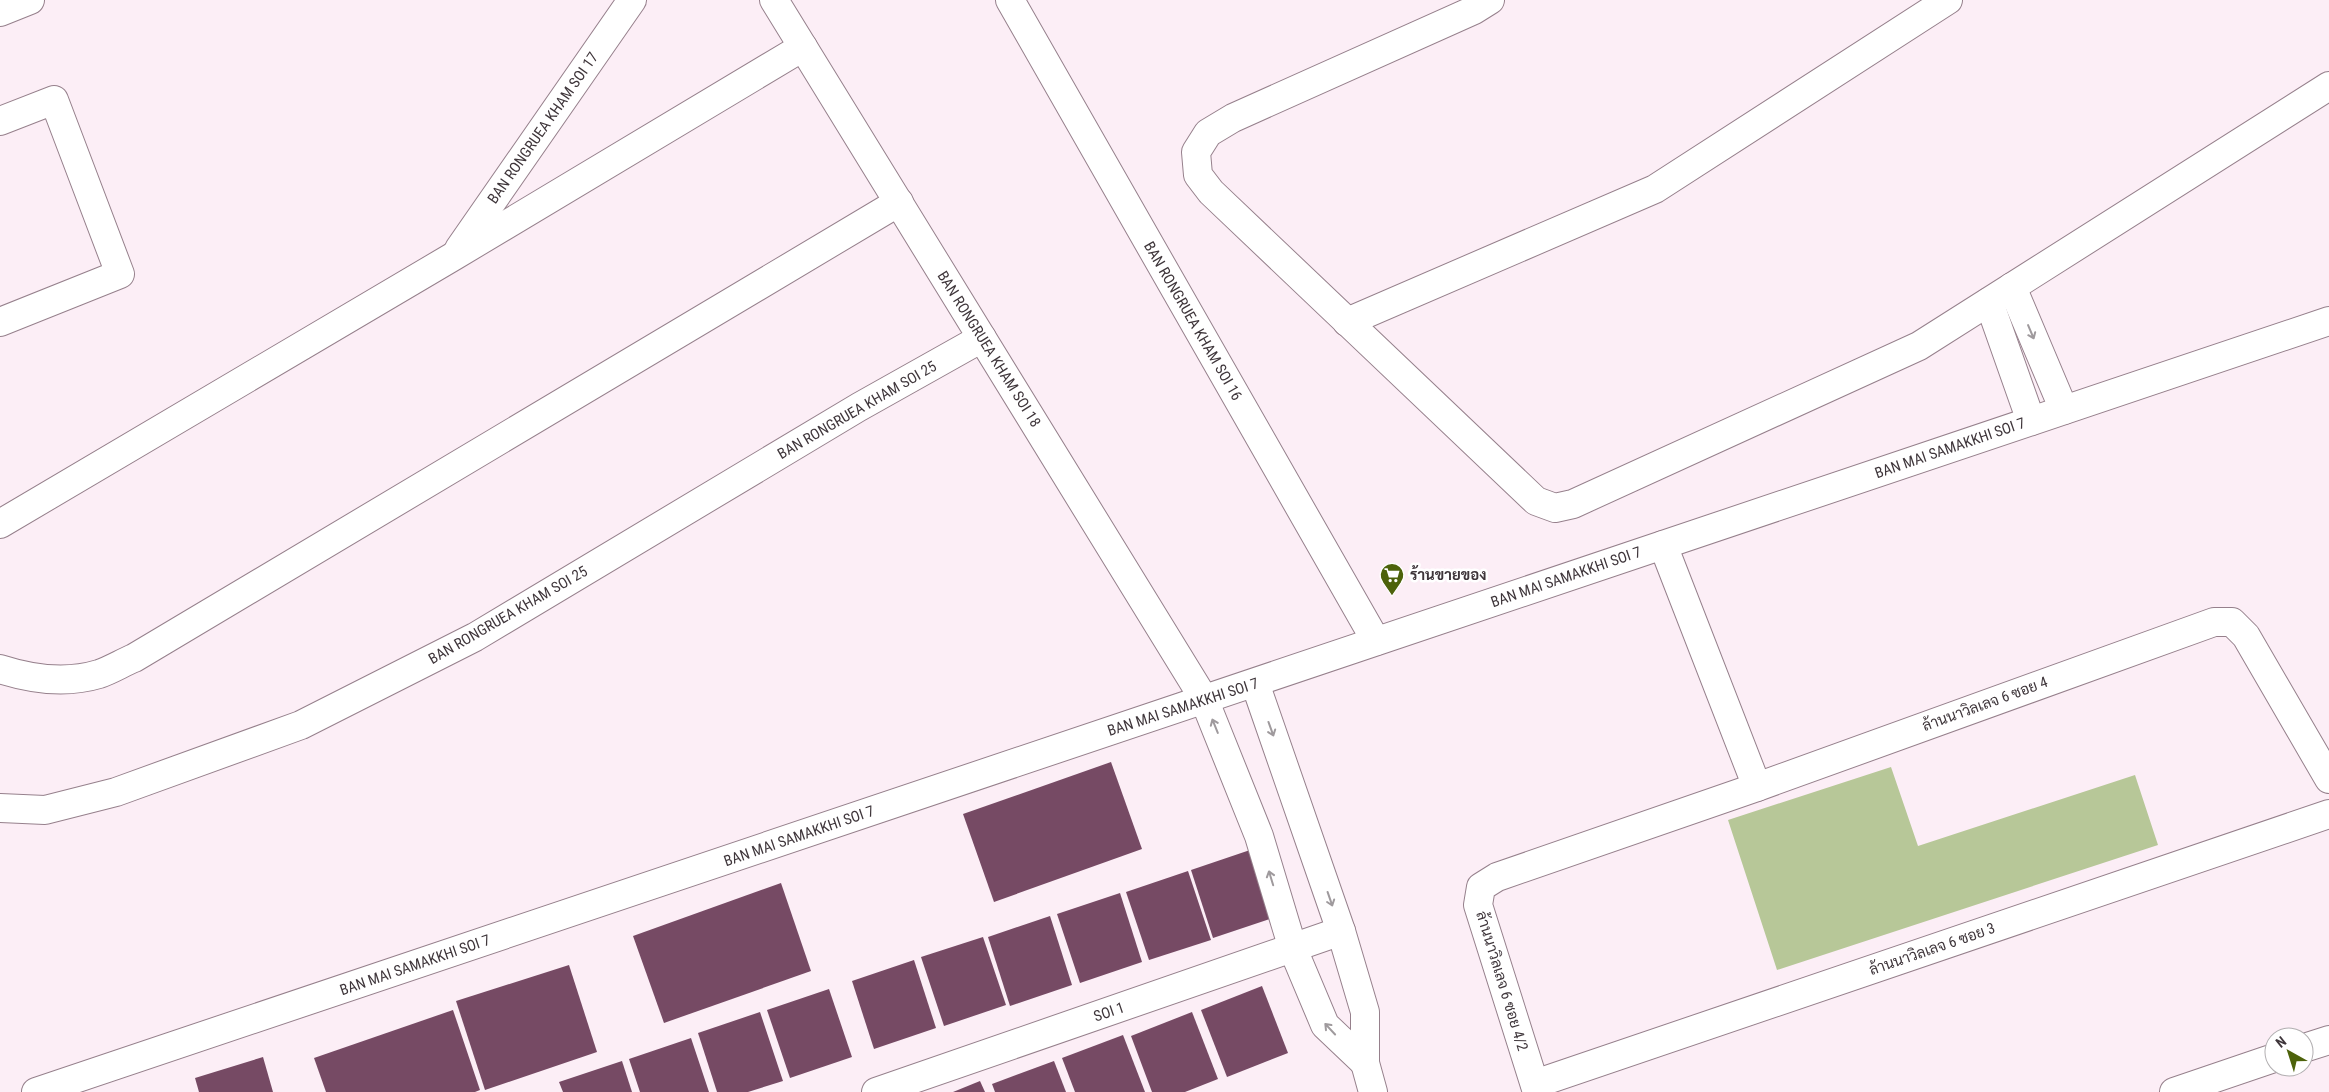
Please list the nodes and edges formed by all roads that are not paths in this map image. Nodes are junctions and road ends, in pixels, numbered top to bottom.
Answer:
1 (30, 0) edge
2 (632, 0) edge
3 (774, 0) edge
4 (1010, 0) edge
5 (1490, 0) edge
6 (1948, 0) edge
7 (0, 12) edge
8 (803, 47) junction
9 (2329, 86) edge
10 (0, 121) edge
11 (898, 202) junction
12 (454, 256) junction
13 (2012, 287) junction
14 (1989, 302) junction
15 (2329, 321) edge
16 (0, 322) edge
17 (1347, 322) junction
18 (982, 338) junction
19 (2064, 410) junction
20 (2031, 421) junction
21 (0, 524) edge
22 (1663, 545) junction
23 (1376, 641) junction
24 (0, 670) edge
25 (1255, 683) junction
26 (1204, 699) junction
27 (2329, 779) edge
28 (1757, 787) junction
29 (0, 808) edge
30 (2329, 814) edge
31 (1497, 877) joint
32 (1341, 932) junction
33 (1293, 949) junction
34 (2329, 1040) edge
35 (2314, 1045) edge
36 (2264, 1061) edge
37 (1365, 1063) junction
38 (1536, 1088) edge
39 (36, 1092) edge
40 (876, 1092) edge
41 (1373, 1092) edge
42 (2174, 1092) edge

1 - 7 street
2 - 12 street, BAN RONGRUEA KHAM SOI 17
3 - 8 street, BAN RONGRUEA KHAM SOI 18
4 - 23 street, BAN RONGRUEA KHAM SOI 16
5 - 17 street
6 - 17 street
8 - 11 street, BAN RONGRUEA KHAM SOI 18
8 - 12 street
9 - 13 street
10 - 16 street
11 - 18 street, BAN RONGRUEA KHAM SOI 18
11 - 24 street
12 - 21 street
13 - 14 street
13 -> 19 street
14 - 17 street
14 - 20 street
15 - 19 street, BAN MAI SAMAKKHI SOI 7
18 - 26 street, BAN RONGRUEA KHAM SOI 18
18 - 29 street, BAN RONGRUEA KHAM SOI 25
19 - 20 street, BAN MAI SAMAKKHI SOI 7
20 - 22 street, BAN MAI SAMAKKHI SOI 7
22 - 23 street, BAN MAI SAMAKKHI SOI 7
22 - 28 street
23 - 25 street, BAN MAI SAMAKKHI SOI 7
25 - 26 street, BAN MAI SAMAKKHI SOI 7
25 -> 32 street
33 -> 26 street, BAN RONGRUEA KHAM SOI 18
26 - 39 street, BAN MAI SAMAKKHI SOI 7
27 - 28 street, ล้านนาวิลเลจ 6 ซอย 4
28 - 31 street, ล้านนาวิลเลจ 6 ซอย 4
30 - 38 street, ล้านนาวิลเลจ 6 ซอย 3
31 - 38 street, ล้านนาวิลเลจ 6 ซอย 4/2
32 - 33 street, SOI 1
32 - 37 street
37 -> 33 street, BAN RONGRUEA KHAM SOI 18
33 - 40 street, SOI 1
34 - 35 street
36 - 42 street
37 - 41 street

